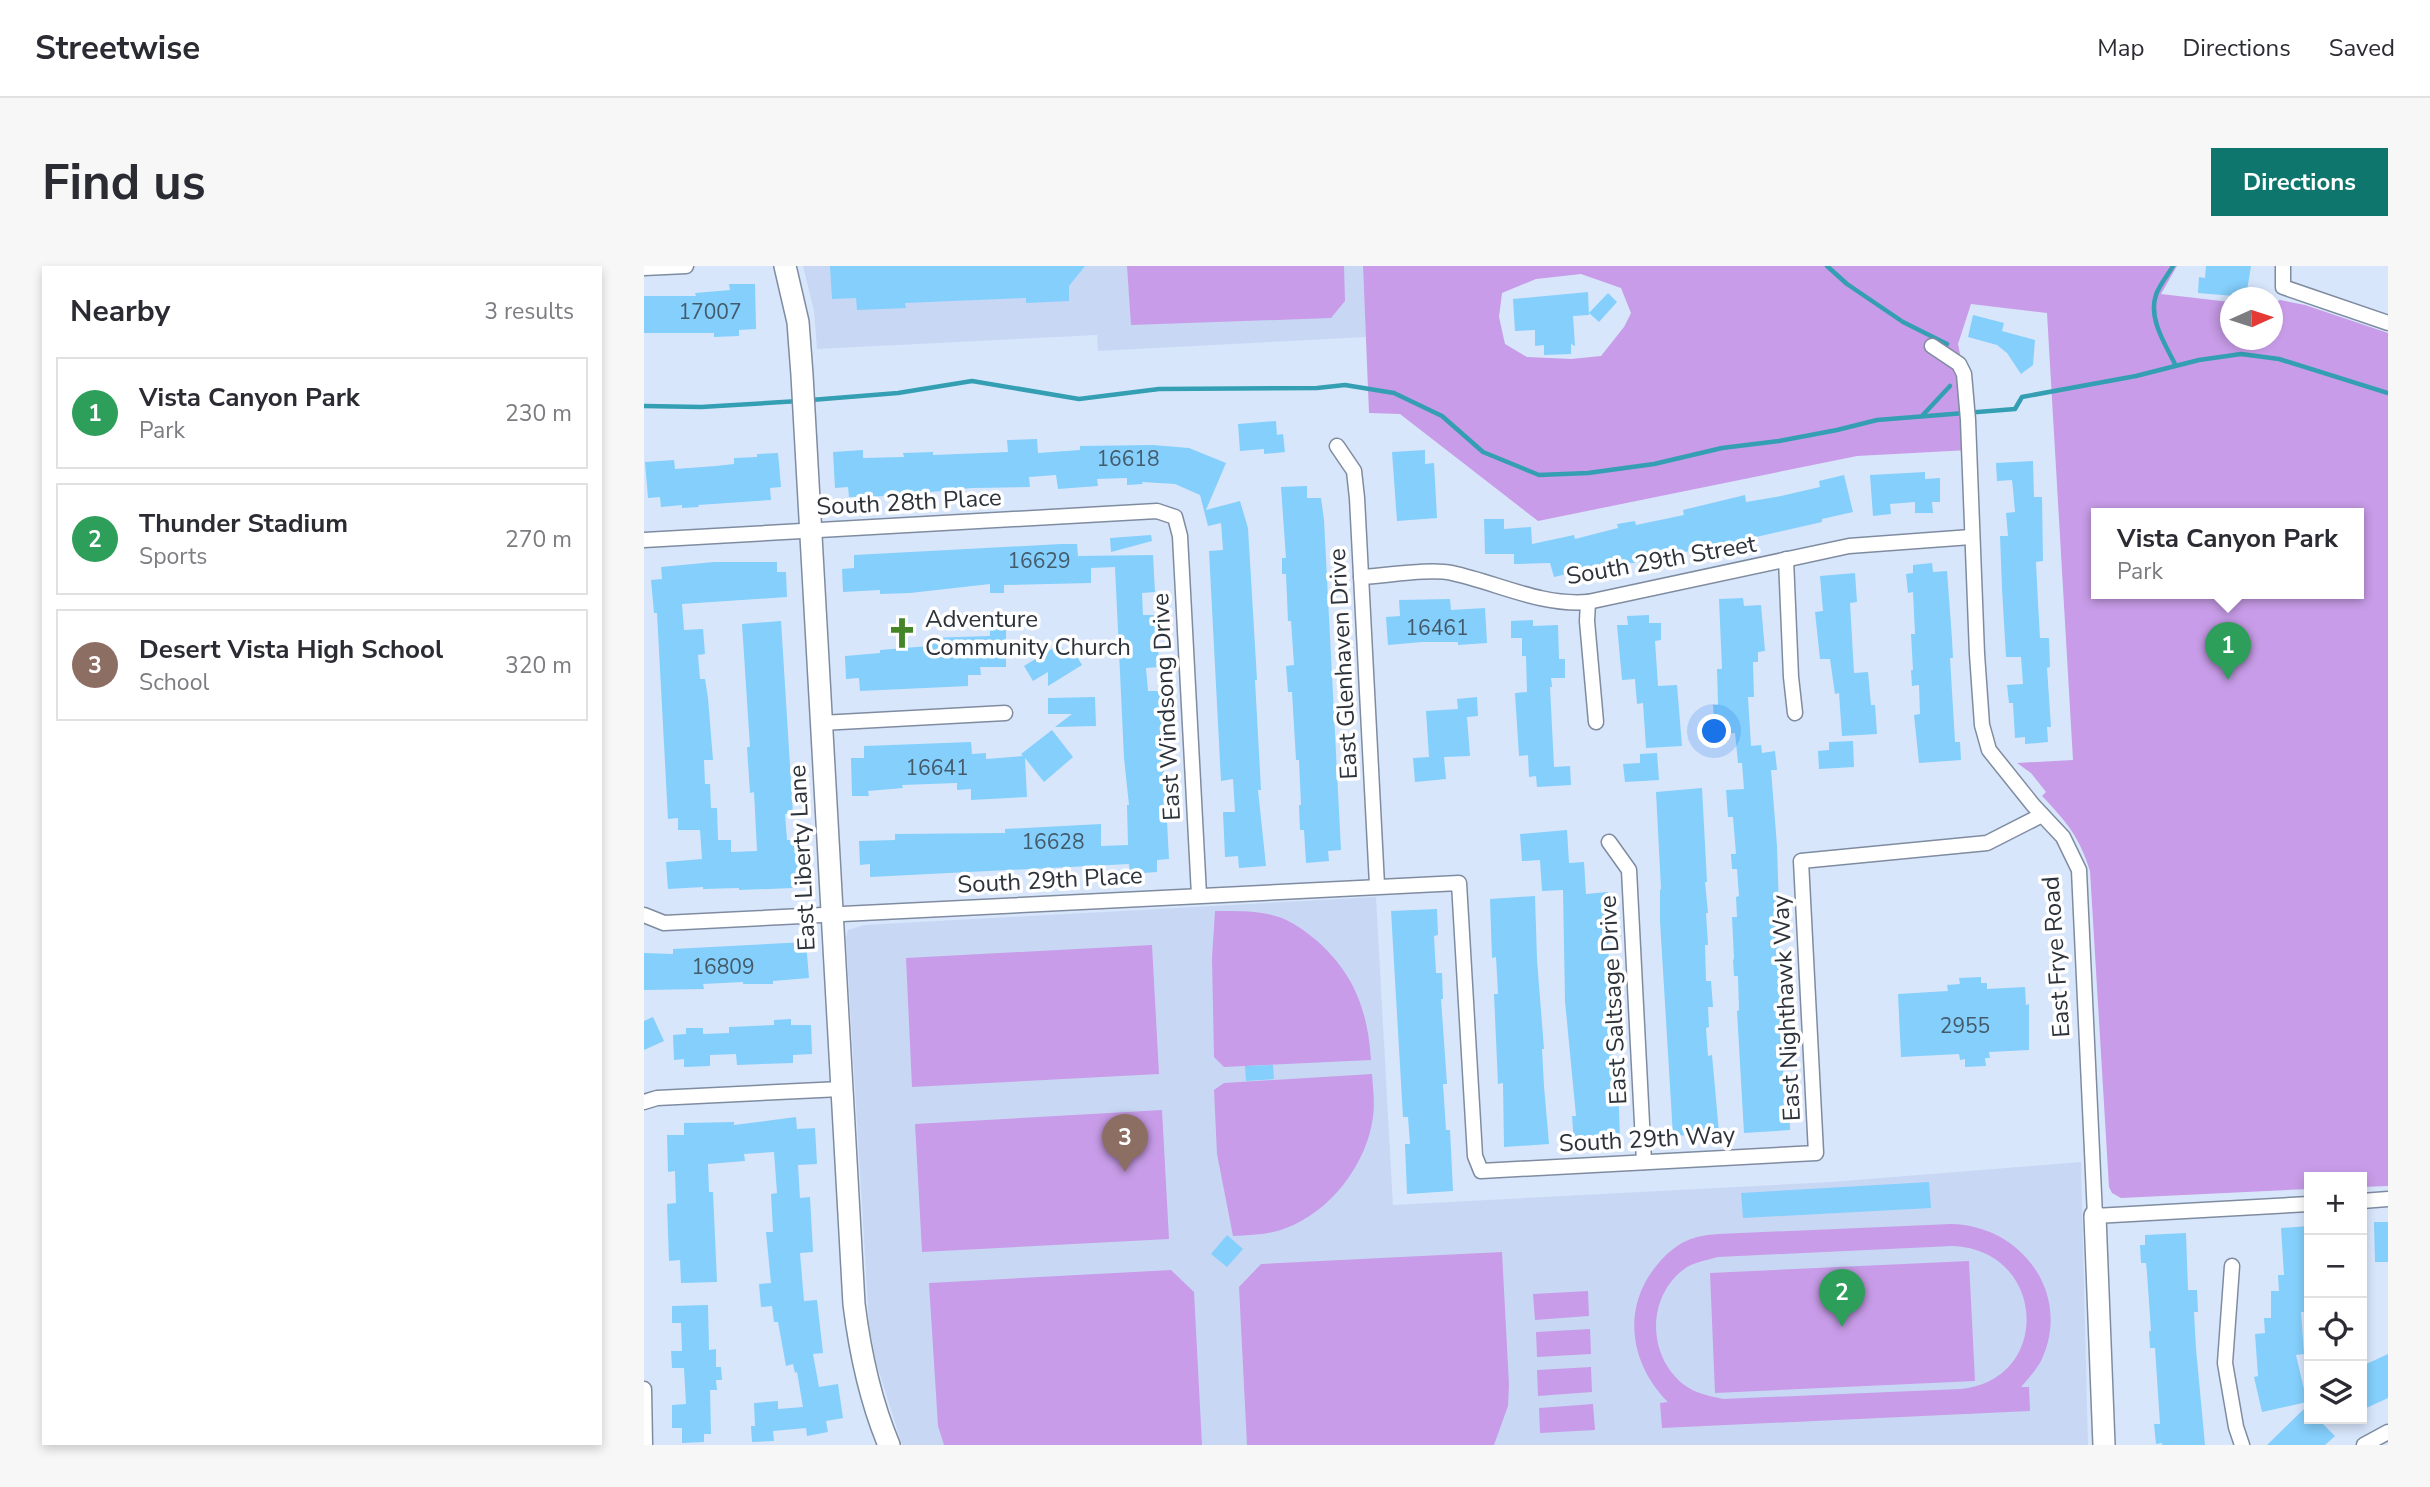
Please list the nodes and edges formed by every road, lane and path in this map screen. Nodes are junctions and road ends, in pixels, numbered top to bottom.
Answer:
1 (686, 266) edge
2 (785, 266) edge
3 (2283, 266) edge
4 (644, 268) edge
5 (2388, 323) edge
6 (1932, 346) dead end
7 (1337, 446) dead end
8 (1175, 517) joint
9 (810, 530) junction
10 (1971, 537) junction
11 (644, 540) edge
12 (1786, 559) junction
13 (1361, 577) junction
14 (1588, 602) junction
15 (1005, 713) dead end
16 (1795, 713) dead end
17 (1596, 722) dead end
18 (821, 723) junction
19 (2042, 815) junction
20 (1609, 842) dead end
21 (1377, 886) junction
22 (1199, 895) junction
23 (644, 915) edge
24 (832, 915) junction
25 (841, 1089) junction
26 (644, 1102) edge
27 (1816, 1153) joint
28 (1644, 1162) junction
29 (1481, 1171) joint
30 (2388, 1199) edge
31 (2367, 1201) edge
32 (2304, 1204) edge
33 (2095, 1216) junction
34 (2232, 1266) dead end
35 (644, 1389) edge
36 (2388, 1432) edge
37 (886, 1444) edge
38 (645, 1445) edge
39 (2104, 1445) edge
40 (2242, 1445) edge
41 (2364, 1445) edge

1 - 4 street
2 - 9 street, East Liberty Lane
3 - 5 street
6 - 10 street, East Frye Road
7 - 13 street, East Glenhaven Drive
8 - 9 street, South 28th Place
8 - 22 street, East Windsong Drive
9 - 11 street, South 28th Place
9 - 18 street, East Liberty Lane
10 - 12 street, South 29th Street
10 - 19 street, East Frye Road
12 - 14 street, South 29th Street
12 - 16 street
13 - 14 street, South 29th Street
13 - 21 street, East Glenhaven Drive
14 - 17 street
15 - 18 street
18 - 24 street, East Liberty Lane
19 - 27 street, East Nighthawk Way
19 - 33 street, East Frye Road
20 - 28 street, East Saltsage Drive
21 - 22 street, South 29th Place
21 - 29 street, South 29th Place
22 - 24 street, South 29th Place
23 - 24 street, South 29th Place
24 - 25 street, East Liberty Lane
25 - 26 street
25 - 37 street, East Liberty Lane
27 - 28 street, South 29th Way
28 - 29 street, South 29th Way
30 - 31 street
32 - 33 street
33 - 39 street, East Frye Road
34 - 40 street
35 - 38 street
36 - 41 street

